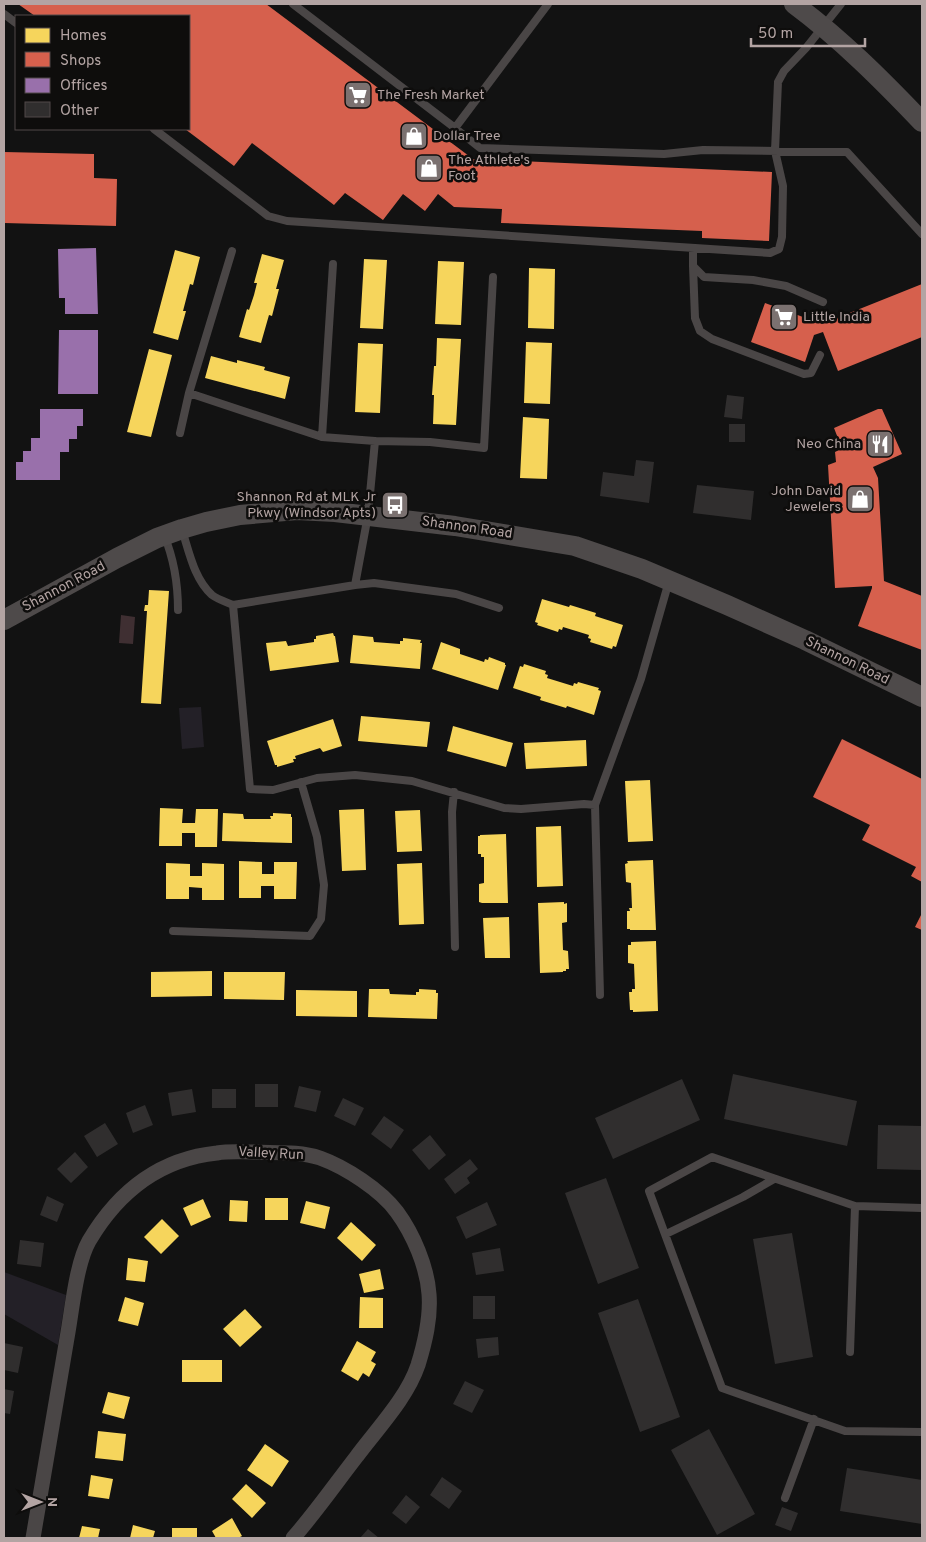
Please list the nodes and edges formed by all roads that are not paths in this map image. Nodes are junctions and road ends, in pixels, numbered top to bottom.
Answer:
1 (293, 4) edge
2 (548, 4) edge
3 (794, 4) edge
4 (840, 4) edge
5 (4, 14) edge
6 (15, 22) edge
7 (823, 26) junction
8 (922, 122) edge
9 (456, 128) junction
10 (155, 130) edge
11 (775, 151) junction
12 (922, 234) edge
13 (693, 248) junction
14 (232, 251) dead end
15 (334, 264) dead end
16 (694, 266) junction
17 (493, 277) dead end
18 (823, 302) dead end
19 (820, 355) dead end
20 (189, 392) junction
21 (180, 433) dead end
22 (322, 438) junction
23 (375, 441) junction
24 (368, 515) junction
25 (173, 532) junction
26 (669, 580) junction
27 (355, 584) junction
28 (233, 605) junction
29 (499, 608) dead end
30 (178, 610) dead end
31 (4, 620) edge
32 (922, 697) edge
33 (301, 782) junction
34 (454, 792) junction
35 (595, 805) junction
36 (173, 931) dead end
37 (455, 947) dead end
38 (600, 995) dead end
39 (774, 1178) junction
40 (855, 1206) junction
41 (922, 1208) edge
42 (666, 1234) junction
43 (850, 1352) dead end
44 (814, 1419) junction
45 (922, 1432) edge
46 (785, 1498) dead end
47 (33, 1538) edge
48 (293, 1538) edge

1 - 9 lane
2 - 9 lane
3 - 7 street
4 - 7 lane
5 - 6 lane
7 - 8 street
7 - 11 lane
9 - 11 lane
10 - 13 lane
11 - 12 lane
11 - 13 lane
13 - 16 lane
14 - 20 lane
15 - 22 lane
16 - 18 lane
16 - 19 lane
17 - 23 lane
20 - 21 lane
20 - 22 lane
22 - 23 lane
23 - 24 lane
24 - 25 street, Shannon Road
24 - 26 street, Shannon Road
24 - 27 lane
25 - 28 lane
25 - 30 lane
25 - 31 street, Shannon Road
26 - 32 street, Shannon Road
26 - 35 lane
27 - 28 lane
27 - 29 lane
28 - 33 lane
33 - 34 lane
33 - 36 lane
34 - 35 lane
34 - 37 lane
35 - 38 lane
39 - 40 lane
39 - 42 lane
39 - 42 lane
40 - 41 lane
40 - 43 lane
42 - 44 lane
44 - 45 lane
44 - 46 lane
47 - 48 street, Valley Run

